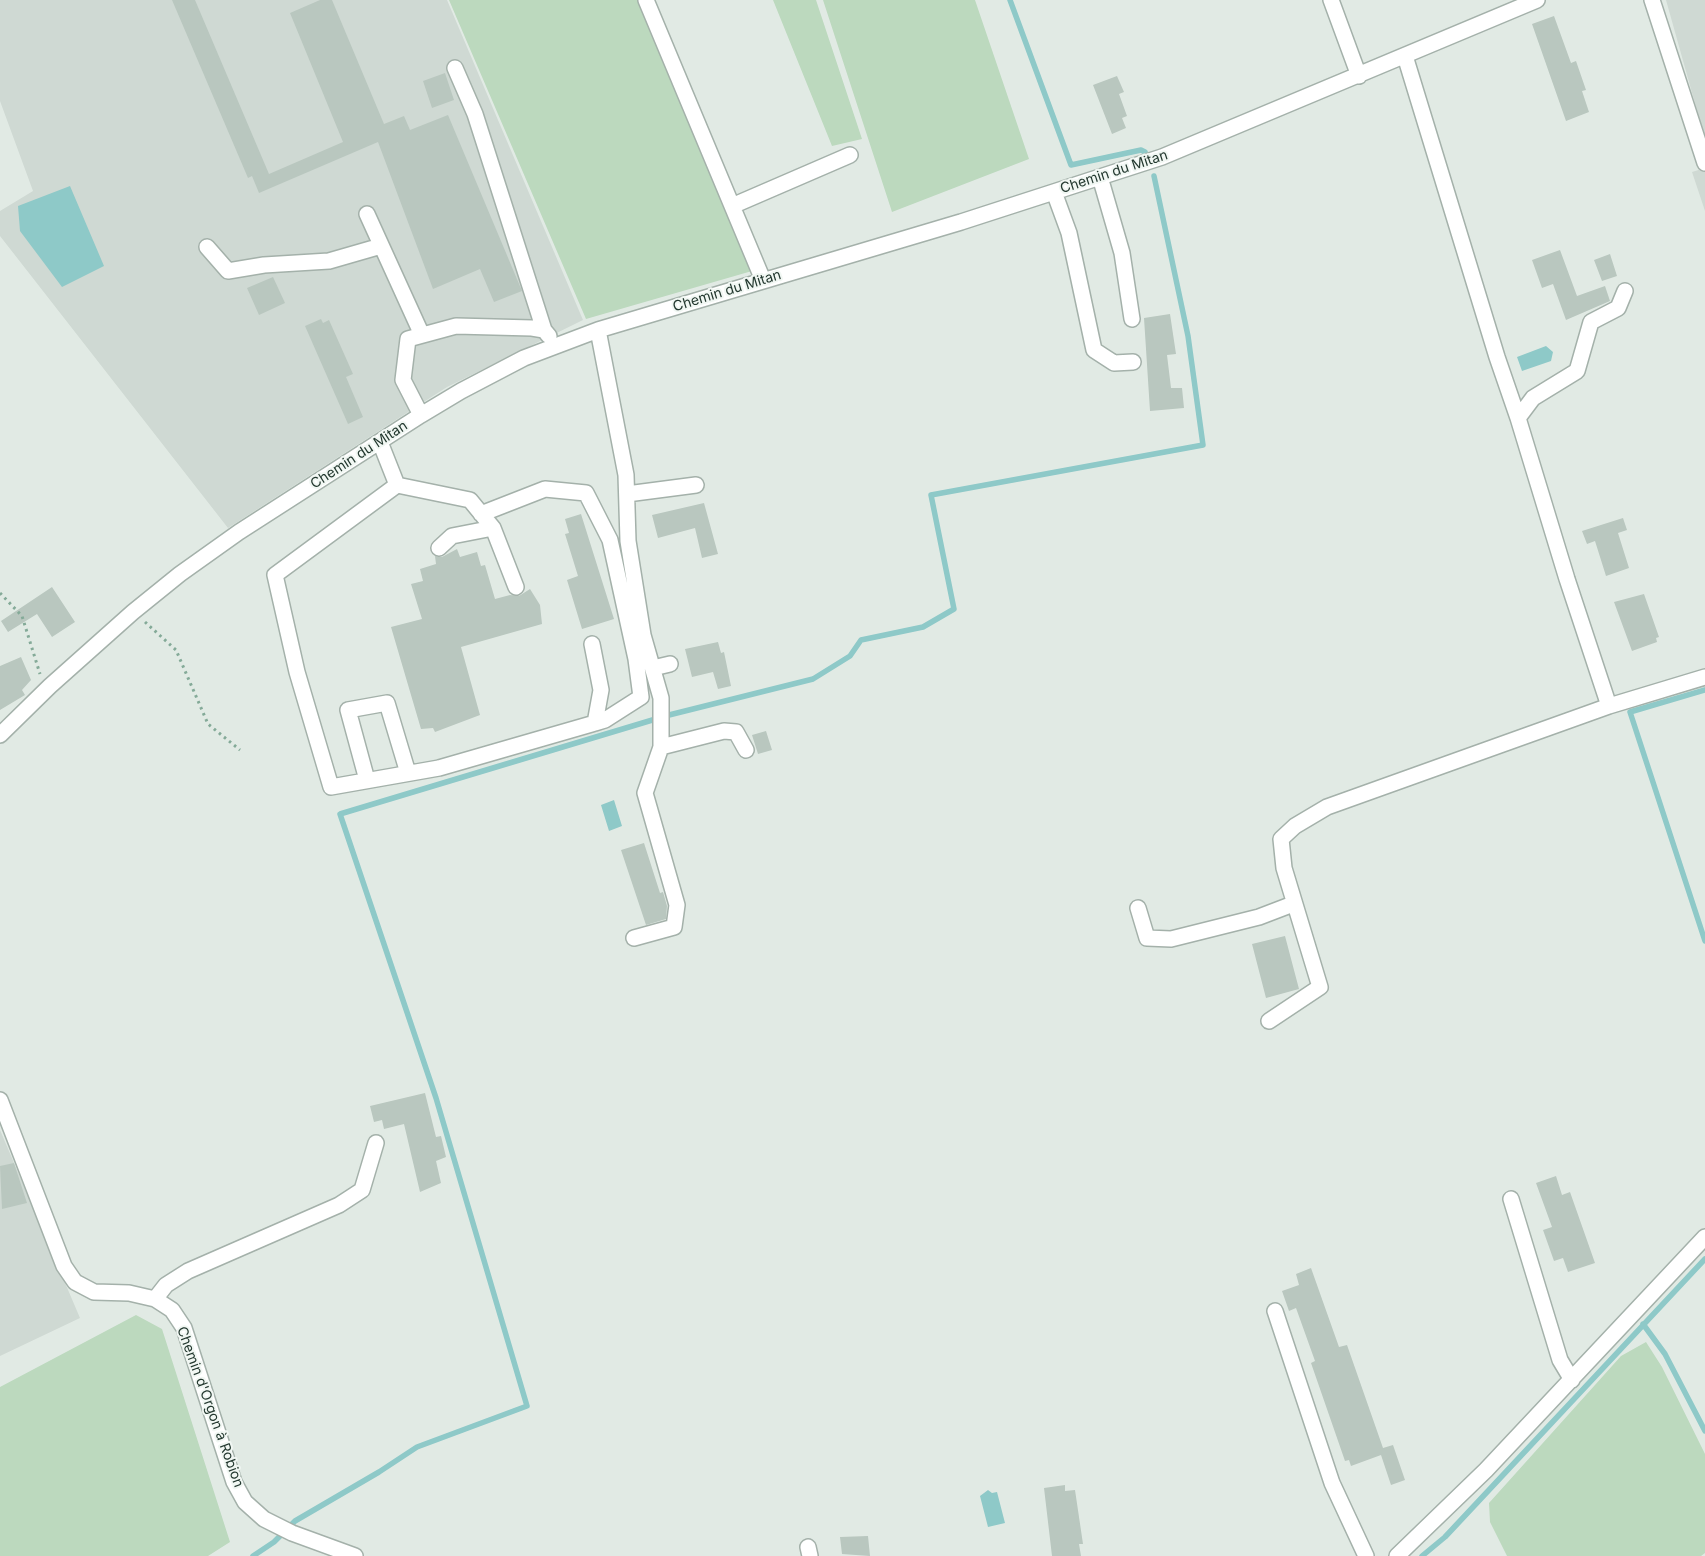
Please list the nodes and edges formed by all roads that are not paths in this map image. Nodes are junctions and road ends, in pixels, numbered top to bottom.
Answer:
1 (646, 0) edge
2 (1331, 0) edge
3 (1537, 0) edge
4 (1652, 0) edge
5 (1405, 56) junction
6 (456, 68) dead end
7 (1359, 76) junction
8 (850, 155) dead end
9 (1705, 163) edge
10 (1100, 177) junction
11 (1054, 192) junction
12 (732, 206) junction
13 (367, 214) dead end
14 (382, 246) junction
15 (207, 247) dead end
16 (763, 280) junction
17 (1625, 291) dead end
18 (1132, 320) dead end
19 (544, 330) junction
20 (598, 330) junction
21 (422, 335) junction
22 (555, 345) junction
23 (1134, 362) dead end
24 (420, 415) junction
25 (1518, 418) junction
26 (380, 442) junction
27 (397, 485) junction
28 (696, 485) dead end
29 (627, 494) junction
30 (481, 514) junction
31 (493, 528) junction
32 (439, 548) dead end
33 (516, 587) dead end
34 (592, 644) dead end
35 (670, 664) dead end
36 (653, 668) junction
37 (1705, 677) edge
38 (1609, 706) junction
39 (595, 723) junction
40 (0, 735) edge
41 (661, 747) junction
42 (746, 750) dead end
43 (408, 773) junction
44 (367, 780) junction
45 (1294, 904) junction
46 (1138, 908) dead end
47 (634, 938) dead end
48 (1269, 1021) dead end
49 (0, 1100) edge
50 (376, 1143) dead end
51 (1511, 1199) dead end
52 (1705, 1236) edge
53 (155, 1299) junction
54 (1275, 1311) dead end
55 (1572, 1380) junction
56 (355, 1556) edge
57 (1366, 1556) edge
58 (1397, 1556) edge

1 - 12 street
2 - 7 street
3 - 5 street, Chemin du Mitan
4 - 9 street
5 - 7 street, Chemin du Mitan
5 - 25 street
6 - 19 street
7 - 10 street, Chemin du Mitan
8 - 12 street
10 - 11 street, Chemin du Mitan
10 - 18 street
11 - 16 street, Chemin du Mitan
11 - 23 street
12 - 16 street
13 - 14 street
14 - 15 street
14 - 21 street
16 - 20 street, Chemin du Mitan
17 - 25 street
19 - 21 street
19 - 22 street
20 - 22 street, Chemin du Mitan
20 - 29 street
21 - 24 street
22 - 24 street, Chemin du Mitan
24 - 26 street, Chemin du Mitan
25 - 38 street
26 - 27 street
26 - 40 street, Chemin du Mitan
27 - 30 street
27 - 44 street
28 - 29 street
29 - 36 street
30 - 31 street
30 - 39 street
31 - 32 street
31 - 33 street
34 - 39 street
35 - 36 street
36 - 41 street
37 - 38 street
38 - 45 street
39 - 43 street
41 - 42 street
41 - 47 street
43 - 44 street
43 - 44 street
45 - 46 street
45 - 48 street
49 - 53 street, Chemin d'Orgon à Robion
50 - 53 street
51 - 55 street
52 - 55 street
53 - 56 street, Chemin d'Orgon à Robion
54 - 57 street
55 - 58 street

